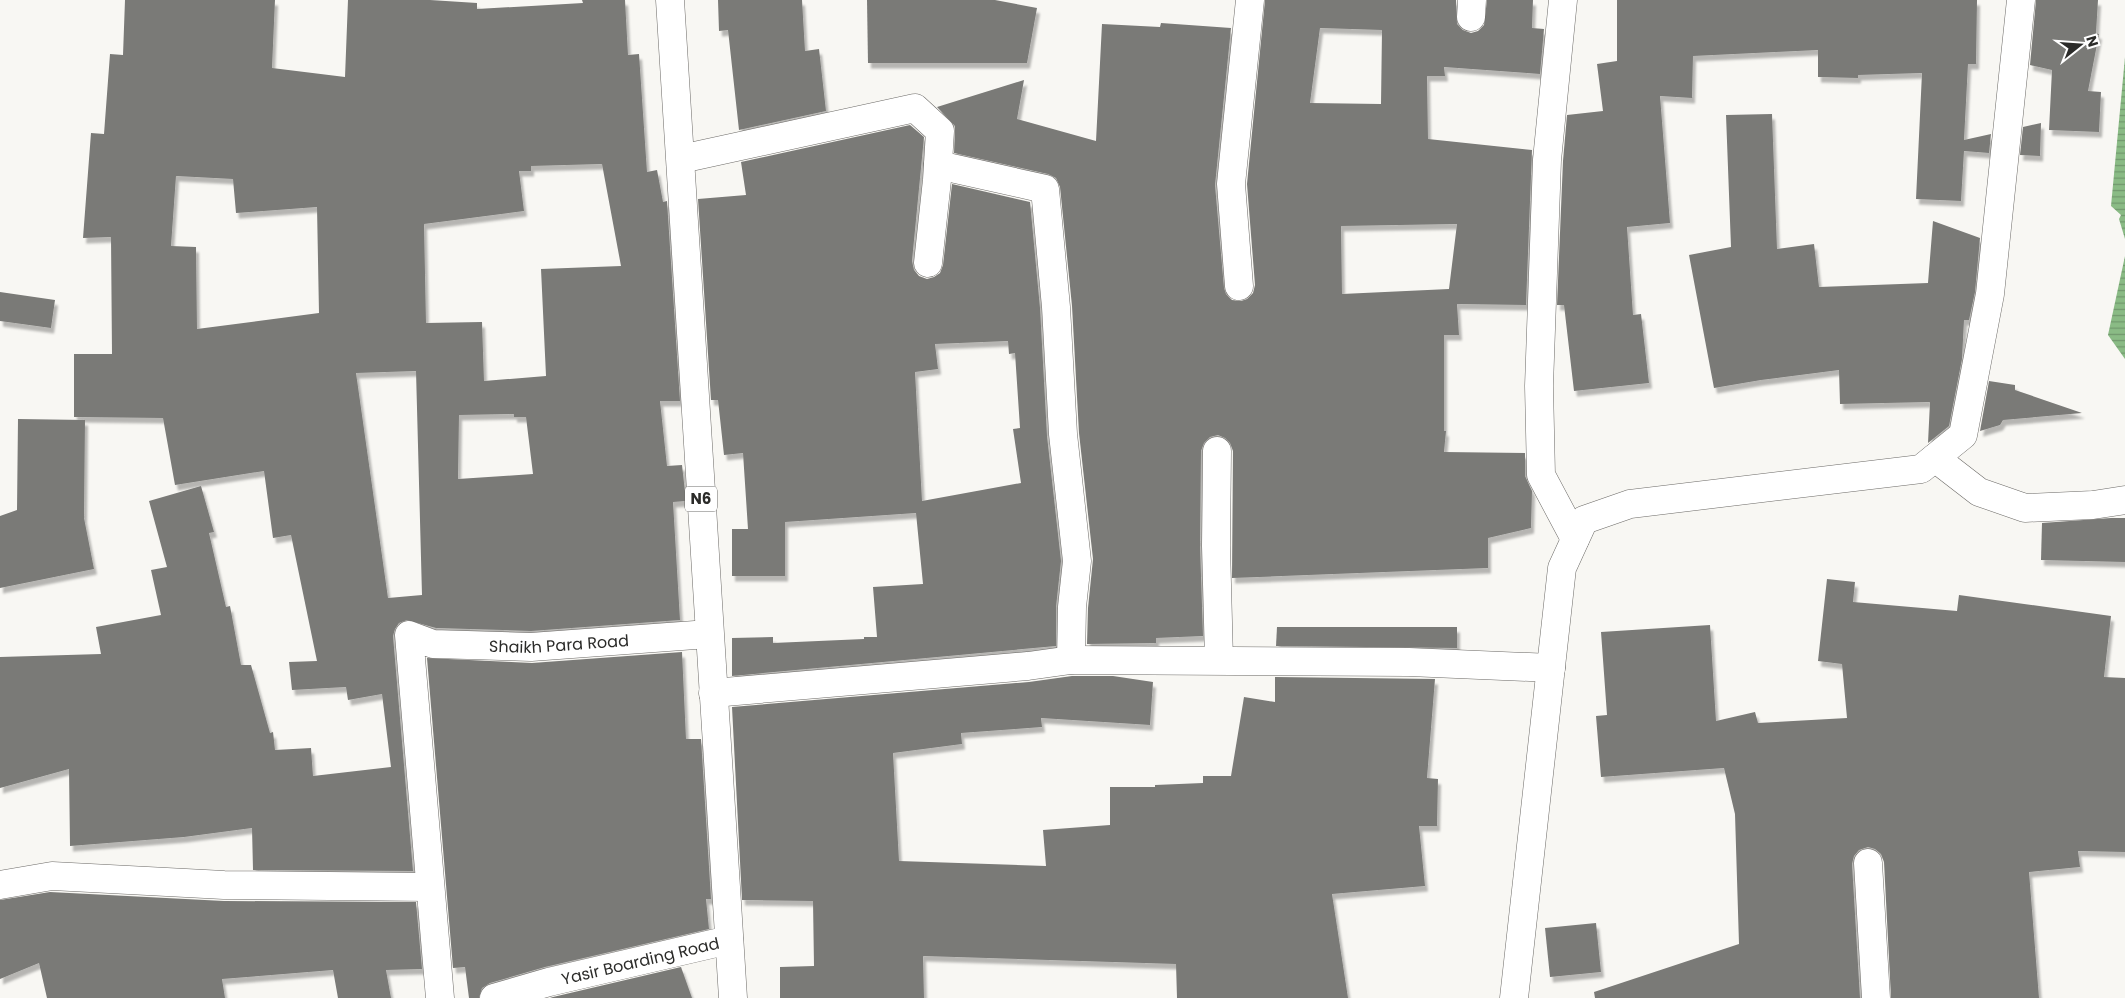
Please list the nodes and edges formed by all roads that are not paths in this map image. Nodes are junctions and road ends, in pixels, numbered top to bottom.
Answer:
1 (670, 0) edge
2 (1250, 0) edge
3 (1563, 0) edge
4 (2021, 0) edge
5 (681, 158) junction
6 (938, 165) junction
7 (928, 263) dead end
8 (1239, 286) dead end
9 (1217, 451) dead end
10 (1935, 458) junction
11 (2125, 500) edge
12 (1575, 539) junction
13 (709, 634) junction
14 (1071, 660) junction
15 (1219, 660) junction
16 (1551, 668) junction
17 (713, 693) junction
18 (1868, 863) dead end
19 (0, 885) edge
20 (430, 887) junction
21 (729, 940) junction
22 (440, 998) edge
23 (494, 998) edge
24 (732, 998) edge
25 (1514, 998) edge
26 (1876, 998) edge

1 - 5 main road, N6
2 - 8 main road
3 - 12 main road
4 - 10 main road
5 - 6 main road
5 - 13 main road, N6
6 - 7 main road
6 - 14 main road
9 - 15 main road
10 - 11 main road
10 - 12 main road
12 - 16 main road
13 - 17 main road, N6
13 - 20 main road, Shaikh Para Road
14 - 15 main road
14 - 17 main road
15 - 16 main road
16 - 25 main road
17 - 21 main road, N6
18 - 26 main road
19 - 20 main road
20 - 22 main road
21 - 23 main road, Yasir Boarding Road
21 - 24 main road, N6

